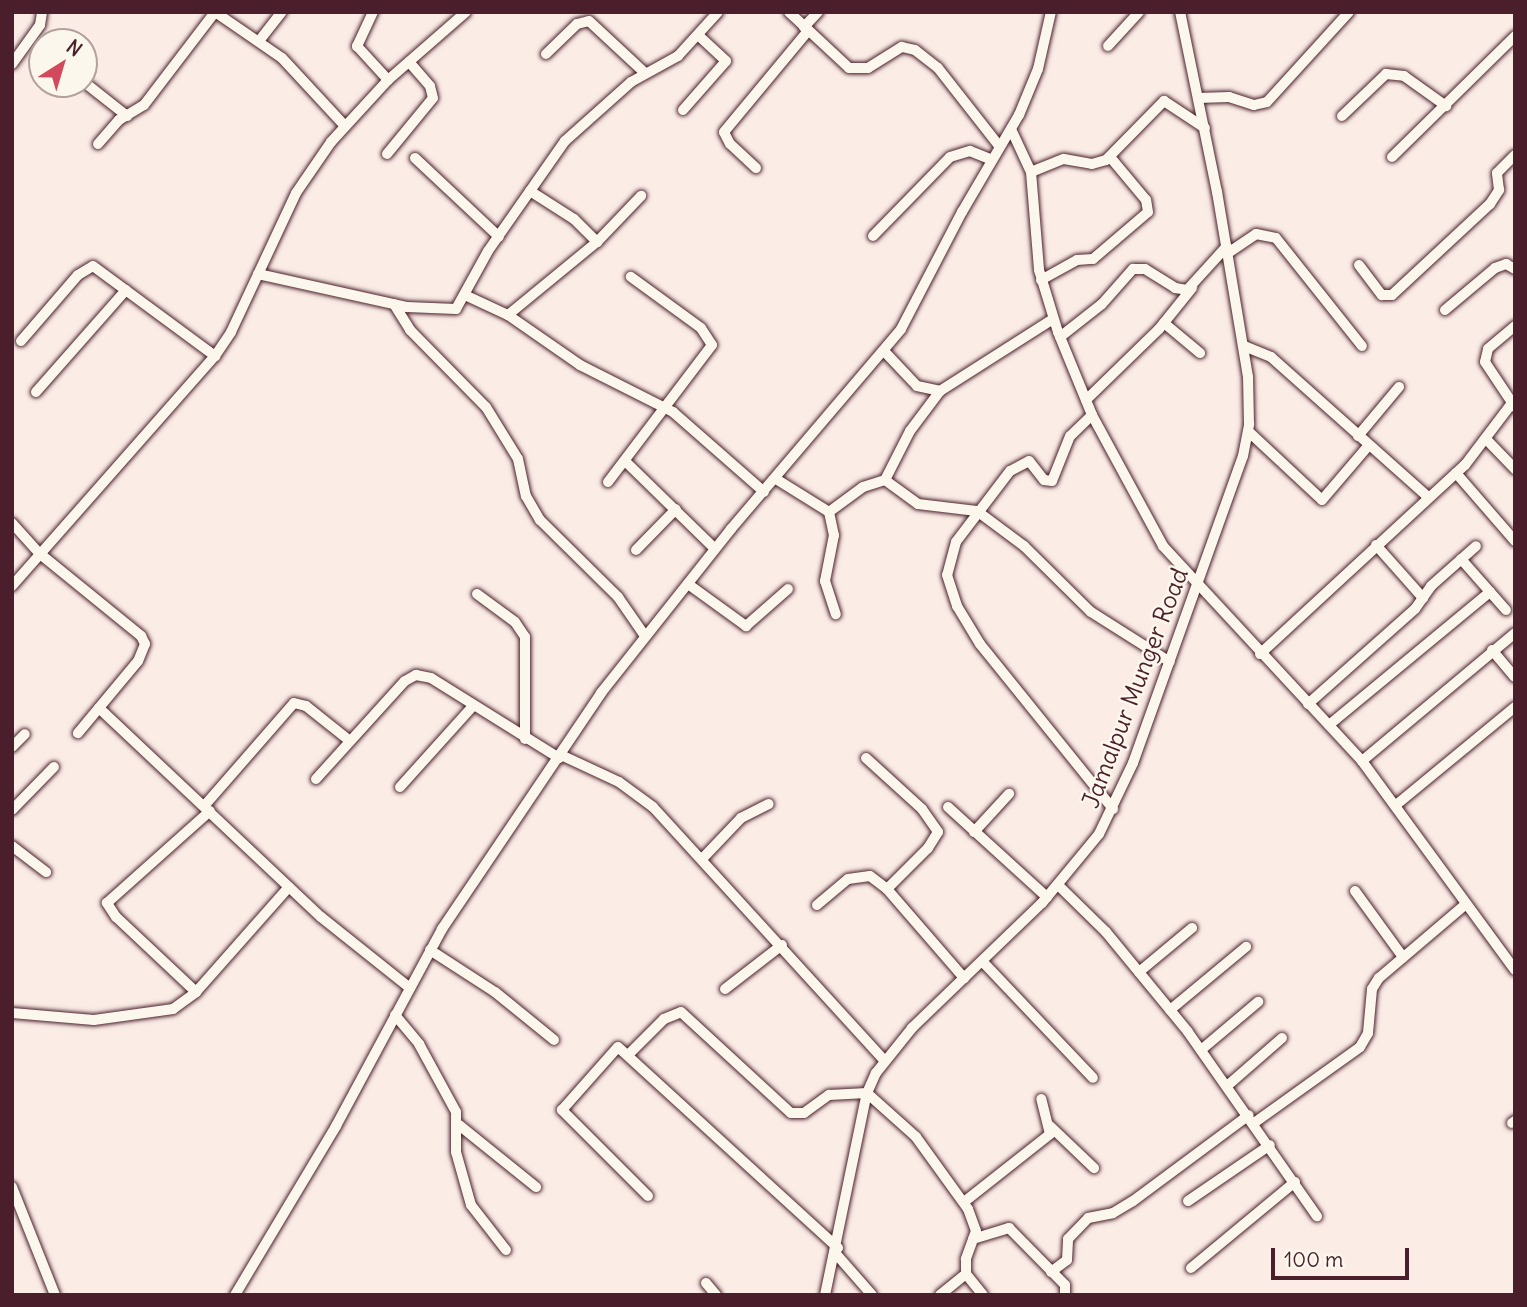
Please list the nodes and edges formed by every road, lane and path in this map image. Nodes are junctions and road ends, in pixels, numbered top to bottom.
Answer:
1 (42, 12) edge
2 (215, 12) edge
3 (282, 12) edge
4 (373, 12) edge
5 (466, 12) edge
6 (718, 12) edge
7 (789, 12) edge
8 (818, 12) edge
9 (1051, 12) edge
10 (1139, 12) edge
11 (1180, 12) edge
12 (1349, 12) edge
13 (806, 29) junction
14 (698, 35) junction
15 (1515, 36) edge
16 (260, 41) junction
17 (1108, 46) dead end
18 (546, 54) dead end
19 (409, 62) junction
20 (12, 63) edge
21 (645, 73) junction
22 (388, 80) junction
23 (98, 93) edge
24 (1198, 98) junction
25 (1446, 106) junction
26 (683, 110) dead end
27 (127, 116) junction
28 (1342, 116) dead end
29 (345, 126) junction
30 (1205, 128) junction
31 (1011, 129) junction
32 (98, 144) dead end
33 (1000, 147) junction
34 (387, 154) dead end
35 (1515, 155) edge
36 (1392, 156) dead end
37 (1110, 157) junction
38 (415, 158) dead end
39 (992, 160) junction
40 (756, 167) dead end
41 (1031, 172) junction
42 (530, 191) junction
43 (641, 196) dead end
44 (873, 236) dead end
45 (499, 237) junction
46 (597, 242) junction
47 (1228, 249) junction
48 (1359, 265) dead end
49 (1515, 269) edge
50 (258, 274) junction
51 (631, 277) dead end
52 (1041, 280) junction
53 (1194, 285) junction
54 (126, 290) junction
55 (467, 296) junction
56 (394, 304) junction
57 (1444, 310) dead end
58 (509, 315) junction
59 (1053, 319) junction
60 (1164, 323) junction
61 (1515, 326) edge
62 (1060, 337) junction
63 (21, 341) dead end
64 (1244, 346) junction
65 (1362, 346) dead end
66 (884, 351) junction
67 (1200, 353) dead end
68 (215, 356) junction
69 (1399, 387) dead end
70 (940, 391) junction
71 (36, 392) dead end
72 (1086, 400) junction
73 (1513, 405) edge
74 (665, 407) junction
75 (1092, 415) junction
76 (1248, 431) junction
77 (1358, 436) junction
78 (1486, 439) junction
79 (1369, 445) junction
80 (626, 462) junction
81 (1515, 469) edge
82 (1456, 473) junction
83 (776, 479) junction
84 (885, 480) junction
85 (608, 482) dead end
86 (764, 492) junction
87 (1427, 497) junction
88 (676, 509) junction
89 (830, 512) junction
90 (977, 512) junction
91 (12, 523) edge
92 (1515, 541) edge
93 (1376, 545) junction
94 (1476, 546) dead end
95 (715, 549) junction
96 (636, 550) dead end
97 (39, 553) junction
98 (1461, 559) junction
99 (688, 584) junction
100 (12, 586) edge
101 (1198, 587) junction
102 (789, 589) dead end
103 (1490, 592) junction
104 (477, 594) dead end
105 (1423, 598) junction
106 (1506, 610) dead end
107 (836, 614) dead end
108 (1515, 633) edge
109 (645, 636) junction
110 (1492, 650) junction
111 (1260, 654) junction
112 (1170, 662) junction
113 (1515, 677) edge
114 (1308, 704) junction
115 (472, 706) junction
116 (99, 708) junction
117 (1515, 708) edge
118 (1329, 725) junction
119 (78, 733) dead end
120 (25, 734) dead end
121 (525, 739) junction
122 (350, 741) junction
123 (12, 747) edge
124 (560, 757) junction
125 (866, 758) dead end
126 (1362, 761) junction
127 (54, 767) dead end
128 (316, 779) dead end
129 (400, 787) dead end
130 (1009, 794) dead end
131 (769, 804) dead end
132 (1396, 805) junction
133 (948, 807) dead end
134 (208, 808) junction
135 (1113, 809) junction
136 (12, 810) edge
137 (974, 832) junction
138 (12, 846) edge
139 (702, 859) junction
140 (46, 872) dead end
141 (1058, 885) junction
142 (289, 887) junction
143 (887, 889) junction
144 (1355, 891) dead end
145 (1047, 897) junction
146 (1466, 904) junction
147 (817, 905) dead end
148 (1192, 928) dead end
149 (782, 945) junction
150 (1246, 947) dead end
151 (430, 950) junction
152 (1403, 957) junction
153 (982, 961) junction
154 (1514, 969) edge
155 (1139, 971) junction
156 (964, 978) junction
157 (410, 988) junction
158 (725, 989) dead end
159 (196, 992) junction
160 (1258, 1002) dead end
161 (1170, 1010) junction
162 (12, 1013) edge
163 (396, 1015) junction
164 (1282, 1038) dead end
165 (555, 1040) dead end
166 (1201, 1050) junction
167 (629, 1054) junction
168 (884, 1060) junction
169 (1093, 1078) dead end
170 (1227, 1086) junction
171 (867, 1093) junction
172 (1041, 1099) dead end
173 (1252, 1119) junction
174 (459, 1125) junction
175 (1050, 1126) junction
176 (1270, 1145) junction
177 (1094, 1168) dead end
178 (1295, 1182) junction
179 (12, 1187) edge
180 (536, 1187) dead end
181 (648, 1196) dead end
182 (1188, 1201) dead end
183 (964, 1202) junction
184 (1317, 1216) dead end
185 (973, 1239) junction
186 (506, 1250) dead end
187 (837, 1251) junction
188 (1191, 1268) dead end
189 (1051, 1272) junction
190 (966, 1274) junction
191 (706, 1283) dead end
192 (55, 1295) edge
193 (235, 1295) edge
194 (716, 1295) edge
195 (825, 1295) edge
196 (872, 1295) edge
197 (940, 1295) edge
198 (983, 1295) edge
199 (1065, 1295) edge

1 - 20 street
2 - 16 street
2 - 27 street
3 - 16 street
4 - 22 street
5 - 19 street
6 - 14 street
7 - 13 street
8 - 13 street
9 - 31 street
10 - 17 street
11 - 24 street, Jamalpur Munger Road
12 - 24 street
13 - 33 street
13 - 40 street
14 - 21 street
14 - 26 street
15 - 25 street
16 - 29 street
18 - 21 street
19 - 22 street
19 - 34 street
21 - 42 street
22 - 29 street
23 - 27 street
24 - 30 street, Jamalpur Munger Road
25 - 28 street
25 - 36 street
27 - 32 street
29 - 50 street
30 - 37 street
30 - 47 street, Jamalpur Munger Road
31 - 33 street
31 - 41 street
33 - 39 street
35 - 48 street
37 - 41 street
37 - 52 street
38 - 45 street
39 - 44 street
39 - 66 street
41 - 52 street
42 - 45 street
42 - 46 street
43 - 46 street
45 - 55 street
46 - 58 street
47 - 53 street
47 - 64 street, Jamalpur Munger Road
47 - 65 street
49 - 57 street
50 - 56 street
50 - 68 street
51 - 74 street
52 - 59 street
53 - 60 street
53 - 62 street
54 - 63 street
54 - 68 street
54 - 71 street
55 - 56 street
55 - 58 street
56 - 109 street
58 - 74 street
59 - 62 street
59 - 70 street
60 - 67 street
60 - 72 street
61 - 73 street
62 - 72 street
64 - 76 street, Jamalpur Munger Road
64 - 77 street
66 - 70 street
66 - 83 street
68 - 97 street
69 - 77 street
70 - 84 street
72 - 75 street
73 - 78 street
74 - 80 street
74 - 86 street
75 - 90 street
75 - 101 street
76 - 79 street
76 - 101 street, Jamalpur Munger Road
77 - 79 street
78 - 81 street
78 - 82 street
79 - 87 street
80 - 85 street
80 - 88 street
82 - 87 street
82 - 92 street
83 - 86 street
83 - 89 street
84 - 89 street
84 - 90 street
86 - 95 street
87 - 93 street
88 - 95 street
88 - 96 street
89 - 107 street
90 - 112 street
90 - 135 street
91 - 97 street
93 - 105 street
93 - 111 street
94 - 98 street
95 - 99 street
97 - 100 street
97 - 116 street
98 - 103 street
98 - 105 street
99 - 102 street
99 - 109 street
101 - 111 street
101 - 112 street, Jamalpur Munger Road
103 - 106 street
103 - 118 street
104 - 121 street
105 - 114 street
108 - 110 street
109 - 124 street
110 - 113 street
110 - 126 street
111 - 114 street
112 - 135 street, Jamalpur Munger Road
114 - 118 street
115 - 121 street
115 - 122 street
115 - 129 street
116 - 119 street
116 - 134 street
117 - 132 street
118 - 126 street
120 - 123 street
121 - 124 street
122 - 128 street
122 - 134 street
124 - 139 street
124 - 151 street
125 - 143 street
126 - 132 street
127 - 136 street
130 - 137 street
131 - 139 street
132 - 146 street
133 - 137 street
134 - 142 street
134 - 159 street
135 - 141 street, Jamalpur Munger Road
137 - 145 street
138 - 140 street
139 - 149 street
141 - 145 street, Jamalpur Munger Road
141 - 155 street
142 - 157 street
142 - 159 street
143 - 147 street
143 - 156 street
144 - 152 street
145 - 153 street, Jamalpur Munger Road
146 - 152 street
146 - 154 street
148 - 155 street
149 - 158 street
149 - 168 street
150 - 161 street
151 - 157 street
151 - 165 street
152 - 173 street
153 - 156 street, Jamalpur Munger Road
153 - 169 street
155 - 161 street
156 - 168 street, Jamalpur Munger Road
157 - 163 street
159 - 162 street
160 - 166 street
161 - 166 street
163 - 174 street
163 - 193 street
164 - 170 street
166 - 170 street
167 - 171 street
167 - 181 street
167 - 187 street
168 - 171 street, Jamalpur Munger Road
170 - 173 street
171 - 183 street
171 - 187 street, Jamalpur Munger Road
172 - 175 street
173 - 176 street
173 - 189 street
174 - 180 street
174 - 186 street
175 - 177 street
175 - 183 street
176 - 178 street
176 - 182 street
178 - 184 street
178 - 188 street
179 - 192 street
183 - 185 street
185 - 189 street
185 - 190 street
187 - 195 street, Jamalpur Munger Road
187 - 196 street
189 - 199 street
190 - 197 street
190 - 198 street
191 - 194 street

